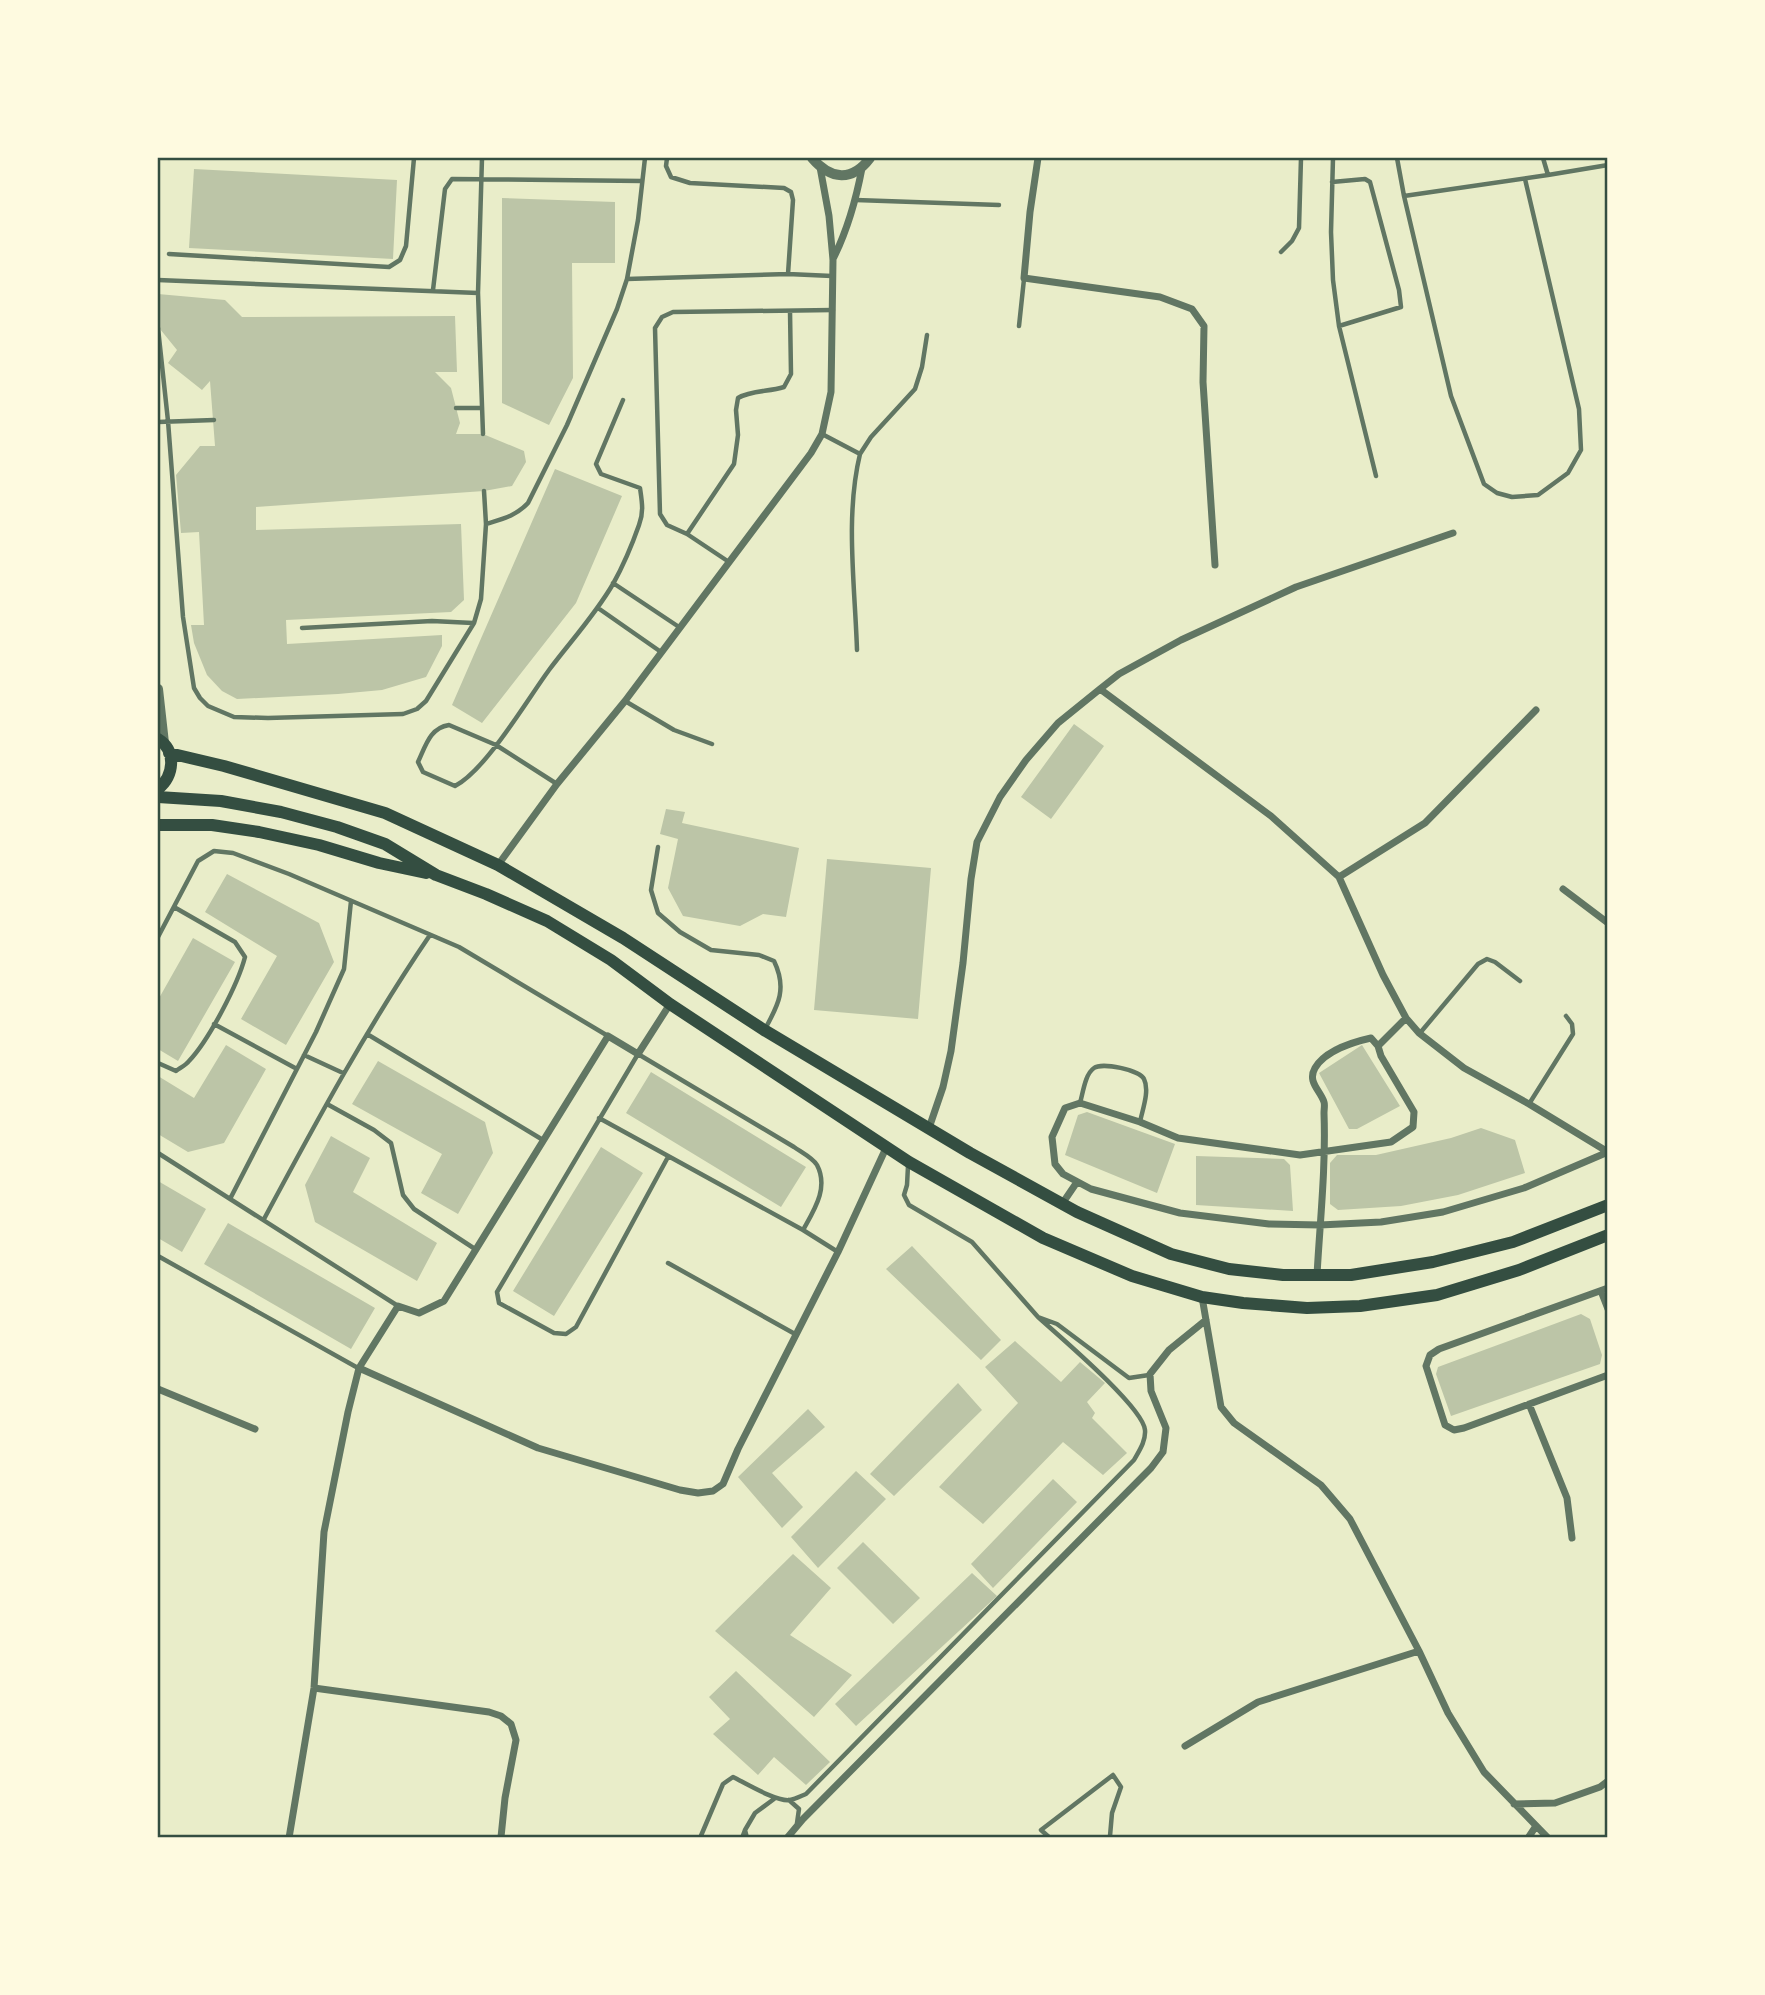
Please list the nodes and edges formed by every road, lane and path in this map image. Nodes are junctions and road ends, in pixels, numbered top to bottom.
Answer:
1 (414, 158) edge
2 (482, 158) edge
3 (645, 158) edge
4 (667, 158) edge
5 (870, 158) edge
6 (1038, 158) edge
7 (1301, 158) edge
8 (1333, 158) edge
9 (1397, 158) edge
10 (1543, 158) edge
11 (816, 162) edge
12 (1608, 165) edge
13 (862, 168) junction
14 (1548, 175) junction
15 (481, 179) junction
16 (1525, 179) junction
17 (642, 181) junction
18 (1332, 182) junction
19 (1404, 196) junction
20 (856, 200) junction
21 (999, 205) dead end
22 (1281, 252) dead end
23 (169, 254) dead end
24 (833, 260) junction
25 (788, 274) junction
26 (833, 276) junction
27 (1024, 278) junction
28 (627, 279) junction
29 (158, 280) edge
30 (433, 290) junction
31 (478, 293) junction
32 (833, 310) junction
33 (790, 311) junction
34 (1019, 326) dead end
35 (1339, 326) junction
36 (158, 328) edge
37 (927, 335) dead end
38 (623, 400) dead end
39 (456, 408) dead end
40 (482, 408) junction
41 (214, 420) dead end
42 (168, 421) junction
43 (158, 422) edge
44 (483, 434) dead end
45 (822, 434) junction
46 (860, 454) junction
47 (1376, 476) dead end
48 (484, 491) dead end
49 (485, 524) junction
50 (1453, 533) dead end
51 (688, 534) junction
52 (730, 562) junction
53 (1215, 565) dead end
54 (613, 583) junction
55 (598, 608) junction
56 (474, 623) junction
57 (679, 627) junction
58 (302, 628) dead end
59 (857, 650) dead end
60 (661, 652) junction
61 (158, 689) edge
62 (1100, 689) junction
63 (625, 701) junction
64 (1536, 710) dead end
65 (712, 744) dead end
66 (163, 745) edge
67 (496, 745) junction
68 (557, 784) junction
69 (158, 789) edge
70 (158, 797) edge
71 (158, 825) edge
72 (658, 847) dead end
73 (498, 865) junction
74 (436, 875) junction
75 (1339, 877) junction
76 (1563, 889) dead end
77 (351, 901) junction
78 (174, 907) junction
79 (1608, 923) edge
80 (430, 935) junction
81 (158, 937) edge
82 (1520, 981) dead end
83 (670, 1004) junction
84 (1566, 1016) dead end
85 (1406, 1017) junction
86 (214, 1024) junction
87 (764, 1030) junction
88 (1419, 1033) junction
89 (366, 1034) junction
90 (608, 1036) junction
91 (1378, 1046) junction
92 (638, 1054) junction
93 (304, 1055) junction
94 (158, 1063) edge
95 (297, 1069) junction
96 (343, 1073) junction
97 (1080, 1103) junction
98 (327, 1104) junction
99 (1529, 1104) junction
100 (599, 1118) junction
101 (1140, 1122) junction
102 (929, 1128) junction
103 (544, 1140) junction
104 (886, 1148) junction
105 (1325, 1152) junction
106 (1608, 1152) edge
107 (158, 1153) edge
108 (668, 1157) junction
109 (909, 1162) junction
110 (1077, 1182) junction
111 (229, 1199) junction
112 (1062, 1204) junction
113 (1608, 1205) edge
114 (264, 1219) junction
115 (1320, 1225) junction
116 (803, 1230) junction
117 (1608, 1235) edge
118 (476, 1250) junction
119 (838, 1252) junction
120 (158, 1256) edge
121 (668, 1263) dead end
122 (1317, 1275) junction
123 (1604, 1289) edge
124 (1202, 1297) junction
125 (398, 1306) junction
126 (1608, 1309) edge
127 (1038, 1317) junction
128 (1206, 1320) junction
129 (796, 1335) junction
130 (359, 1368) junction
131 (1150, 1374) junction
132 (1608, 1376) edge
133 (158, 1390) edge
134 (1529, 1404) junction
135 (255, 1429) dead end
136 (1572, 1538) dead end
137 (1419, 1651) junction
138 (314, 1688) junction
139 (1185, 1746) dead end
140 (1608, 1781) edge
141 (774, 1799) junction
142 (789, 1800) junction
143 (1514, 1804) junction
144 (797, 1826) junction
145 (1536, 1826) junction
146 (501, 1837) edge
147 (289, 1838) edge
148 (700, 1838) edge
149 (744, 1838) edge
150 (787, 1838) edge
151 (1049, 1838) edge
152 (1112, 1838) edge
153 (1528, 1838) edge
154 (1548, 1838) edge

1 - 23 lane
2 - 15 lane
3 - 17 lane
4 - 25 lane
5 - 13 street
6 - 27 street
7 - 22 lane
8 - 18 lane
9 - 19 lane
10 - 14 lane
11 - 13 street
11 - 24 street
12 - 14 lane
13 - 20 street
14 - 16 lane
15 - 17 lane
15 - 30 lane
15 - 31 lane
16 - 19 lane
16 - 19 lane
17 - 28 lane
18 - 35 lane
18 - 35 lane
20 - 21 lane
20 - 24 street
24 - 26 street
25 - 26 lane
25 - 28 lane
26 - 32 street
27 - 34 lane
27 - 53 street
28 - 49 lane
29 - 30 lane
30 - 31 lane
31 - 40 lane
32 - 33 lane
32 - 45 street
33 - 51 lane
33 - 51 lane
35 - 47 lane
36 - 42 lane
37 - 46 lane
38 - 54 lane
39 - 40 lane
40 - 44 lane
41 - 42 lane
42 - 43 lane
42 - 56 lane
45 - 46 lane
45 - 52 street
46 - 59 lane
48 - 49 lane
49 - 56 lane
50 - 62 street
51 - 52 lane
52 - 57 street
54 - 55 lane
54 - 57 lane
55 - 60 lane
55 - 67 lane
56 - 58 lane
57 - 60 street
60 - 63 street
61 - 66 street
62 - 75 street
62 - 102 street
63 - 65 lane
63 - 68 street
64 - 75 street
66 - 69 main road
66 - 73 main road
67 - 67 lane
67 - 68 lane
68 - 73 street
70 - 74 main road
71 - 74 main road
72 - 87 lane
73 - 87 main road
74 - 83 main road
75 - 85 street
76 - 79 street
77 - 78 lane
77 - 80 lane
77 - 93 lane
78 - 81 lane
78 - 86 lane
80 - 89 lane
80 - 90 lane
82 - 88 lane
83 - 92 street
83 - 104 main road
84 - 99 lane
85 - 88 street
85 - 91 street
86 - 94 lane
86 - 95 lane
87 - 102 main road
88 - 99 street
89 - 96 lane
89 - 103 lane
90 - 92 street
90 - 103 street
91 - 105 street
91 - 105 street
92 - 100 lane
92 - 116 lane
93 - 95 lane
93 - 96 lane
95 - 111 lane
96 - 98 lane
97 - 101 street
97 - 101 lane
97 - 110 street
98 - 114 lane
98 - 118 lane
99 - 106 street
100 - 108 lane
100 - 108 lane
101 - 105 street
102 - 112 main road
103 - 118 street
104 - 109 main road
104 - 119 street
105 - 115 street
106 - 115 street
107 - 111 lane
108 - 116 lane
109 - 124 main road
109 - 127 lane
110 - 112 street
110 - 115 street
111 - 114 lane
112 - 122 main road
113 - 122 main road
114 - 125 lane
115 - 122 street
116 - 119 lane
117 - 124 main road
118 - 125 street
119 - 129 street
120 - 130 lane
121 - 129 lane
123 - 126 street
123 - 134 street
124 - 128 street
125 - 130 street
127 - 131 lane
127 - 142 lane
128 - 131 street
128 - 137 street
129 - 130 street
130 - 138 street
131 - 144 street
132 - 134 street
133 - 135 street
134 - 136 street
137 - 139 street
137 - 143 street
138 - 146 street
138 - 147 street
140 - 143 street
141 - 142 lane
141 - 148 lane
141 - 149 lane
142 - 144 lane
143 - 145 street
144 - 150 street
145 - 153 street
145 - 154 street
151 - 152 lane

